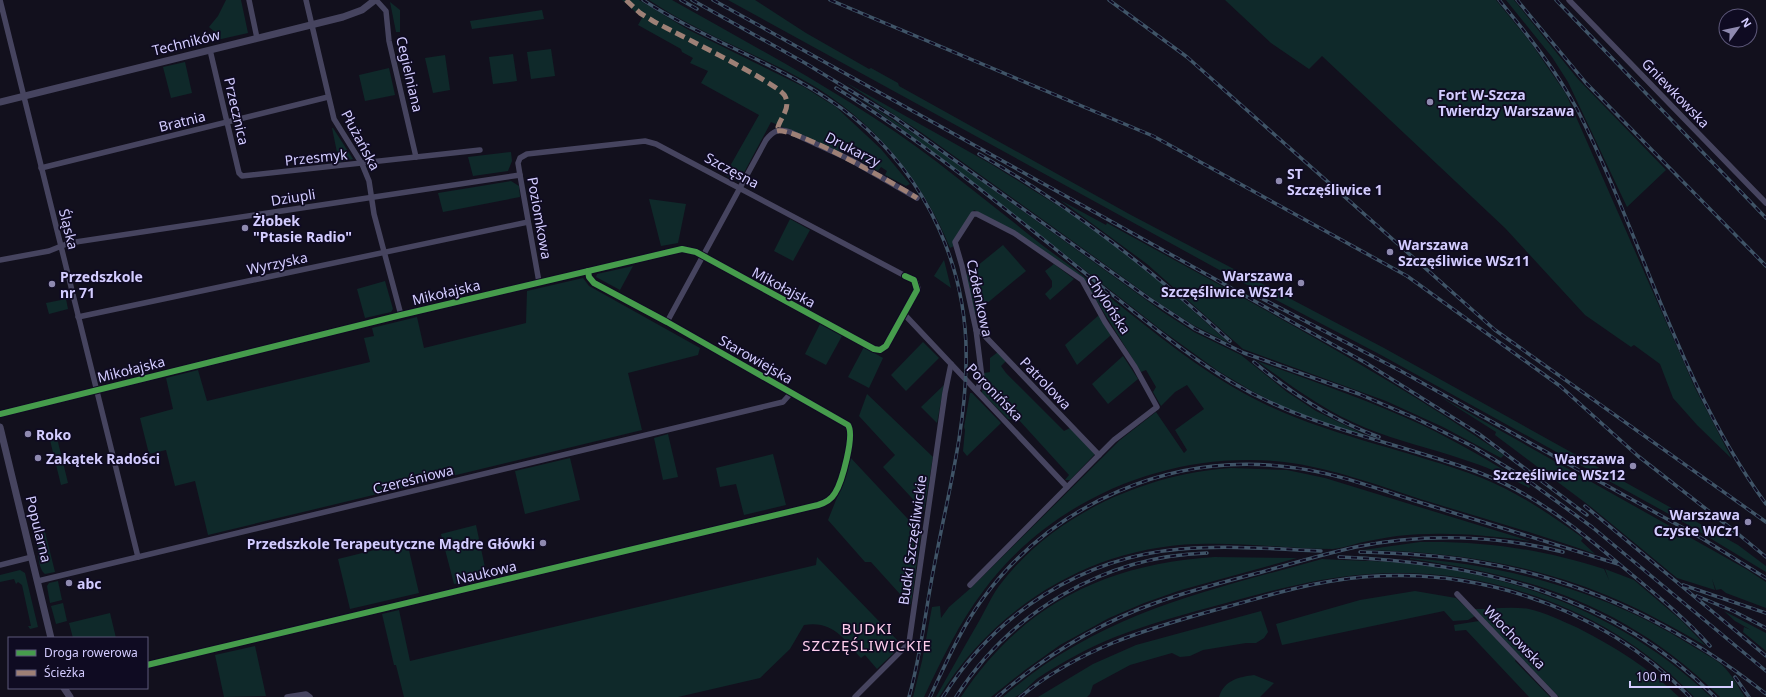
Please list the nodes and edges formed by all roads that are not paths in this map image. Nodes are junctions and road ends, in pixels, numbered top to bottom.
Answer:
1 (0, 0) edge
2 (248, 0) edge
3 (306, 0) edge
4 (376, 0) edge
5 (1569, 0) edge
6 (311, 25) junction
7 (257, 38) junction
8 (210, 50) junction
9 (23, 96) junction
10 (328, 97) junction
11 (0, 102) edge
12 (227, 122) junction
13 (480, 150) dead end
14 (416, 157) junction
15 (520, 158) joint
16 (362, 164) junction
17 (41, 168) junction
18 (520, 175) junction
19 (242, 176) joint
20 (740, 188) junction
21 (372, 197) junction
22 (917, 198) dead end
23 (1766, 203) edge
24 (973, 214) joint
25 (528, 222) junction
26 (61, 247) junction
27 (384, 253) junction
28 (702, 256) junction
29 (0, 260) edge
30 (588, 271) junction
31 (539, 282) junction
32 (904, 314) junction
33 (401, 315) junction
34 (78, 317) junction
35 (667, 322) junction
36 (976, 330) junction
37 (951, 364) junction
38 (96, 390) junction
39 (977, 390) junction
40 (791, 393) junction
41 (0, 414) edge
42 (1, 432) edge
43 (1099, 455) junction
44 (1067, 488) junction
45 (830, 500) joint
46 (32, 557) junction
47 (138, 557) junction
48 (0, 565) edge
49 (38, 581) junction
50 (970, 585) dead end
51 (1457, 594) dead end
52 (51, 637) edge
53 (148, 665) edge
54 (287, 697) edge
55 (310, 697) edge
56 (855, 697) edge
57 (1556, 697) edge

1 - 9 street, Śląska
2 - 7 street
3 - 6 street, Płużańska
4 - 6 street, Techników
4 - 14 street, Cegielniana
5 - 23 street, Gniewkowska
6 - 7 street, Techników
6 - 10 street, Płużańska
7 - 8 street, Techników
8 - 9 street, Techników
8 - 12 street, Przecznica
9 - 11 street, Techników
9 - 17 street, Śląska
10 - 12 street, Bratnia
10 - 16 street, Płużańska
12 - 17 street, Bratnia
12 - 19 street, Przecznica
13 - 14 street, Przesmyk
14 - 16 street, Przesmyk
15 - 18 street, Poziomkowa
15 - 20 street, Szczęsna
16 - 19 street, Przesmyk
16 - 21 street, Płużańska
17 - 26 street, Śląska
18 - 21 street, Dziupli
18 - 25 street, Poziomkowa
20 - 22 street, Drukarzy
20 - 28 street
20 - 32 street, Szczęsna
21 - 26 street, Dziupli
21 - 27 street, Płużańska
24 - 36 street, Czółenkowa
24 - 43 street, Chylońska
25 - 27 street, Wyrzyska
25 - 31 street, Poziomkowa
26 - 29 street, Dziupli
26 - 34 street, Śląska
27 - 33 street, Płużańska
27 - 34 street, Wyrzyska
28 - 30 street, Mikołajska
28 - 32 street, Mikołajska
28 - 35 street
30 - 31 street, Mikołajska
30 - 35 street, Starowiejska
31 - 33 street, Mikołajska
32 - 37 street, Poronińska
33 - 38 street, Mikołajska
34 - 38 street, Śląska
35 - 40 street, Starowiejska
36 - 39 street, Czółenkowa
36 - 43 street, Patrolowa
37 - 39 street, Poronińska
37 - 56 street, Budki Szczęśliwickie
38 - 41 street, Mikołajska
38 - 47 street, Śląska
39 - 44 street, Poronińska
40 - 45 street, Starowiejska
40 - 47 street, Czereśniowa
42 - 46 street, Popularna
43 - 44 street
44 - 50 street
45 - 53 street, Naukowa
46 - 48 street
46 - 49 street, Popularna
47 - 49 street, Czereśniowa
49 - 52 street, Popularna
51 - 57 street, Włochowska
54 - 55 street

